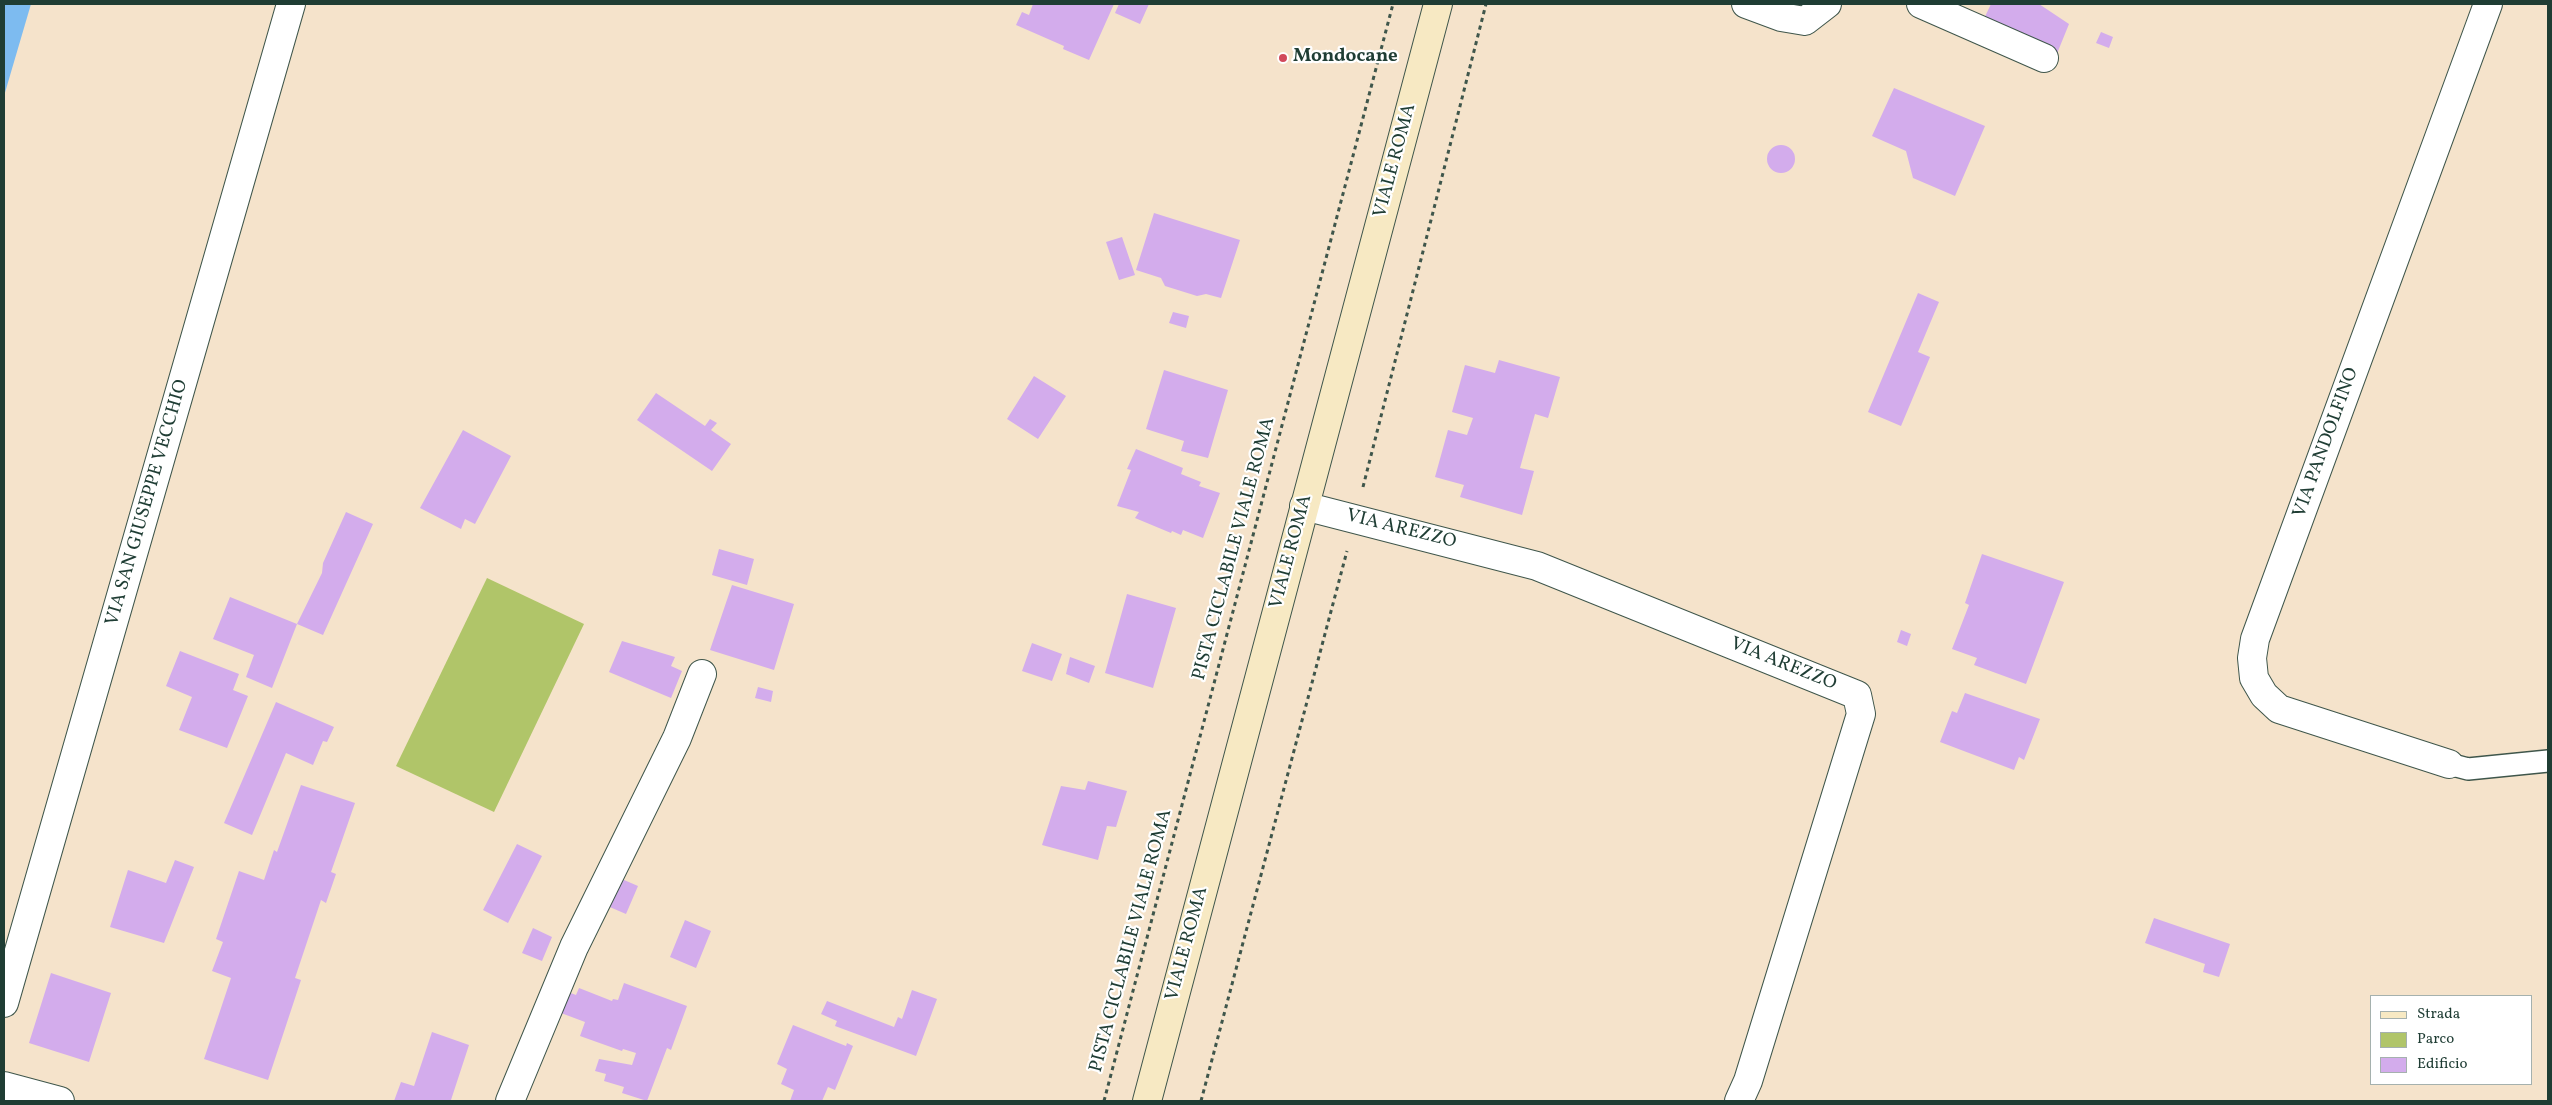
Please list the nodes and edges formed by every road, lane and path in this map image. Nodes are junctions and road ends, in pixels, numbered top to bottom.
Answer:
1 (291, 4) edge
2 (1393, 4) edge
3 (1438, 4) edge
4 (1746, 4) edge
5 (1827, 4) edge
6 (1921, 4) edge
7 (2488, 4) edge
8 (2044, 58) dead end
9 (1304, 506) junction
10 (702, 674) dead end
11 (2548, 761) edge
12 (2450, 764) joint
13 (4, 1003) edge
14 (4, 1086) edge
15 (60, 1101) edge
16 (510, 1101) edge
17 (1104, 1101) edge
18 (1147, 1101) edge
19 (1739, 1101) edge

1 - 13 street, VIA SAN GIUSEPPE VECCHIO
2 - 17 path, PISTA CICLABILE VIALE ROMA
3 - 9 main road, VIALE ROMA
4 - 5 street
6 - 8 street
7 - 12 street, VIA PANDOLFINO
9 - 18 main road, VIALE ROMA
9 - 19 street, VIA AREZZO
10 - 16 street
11 - 12 lane
14 - 15 street

